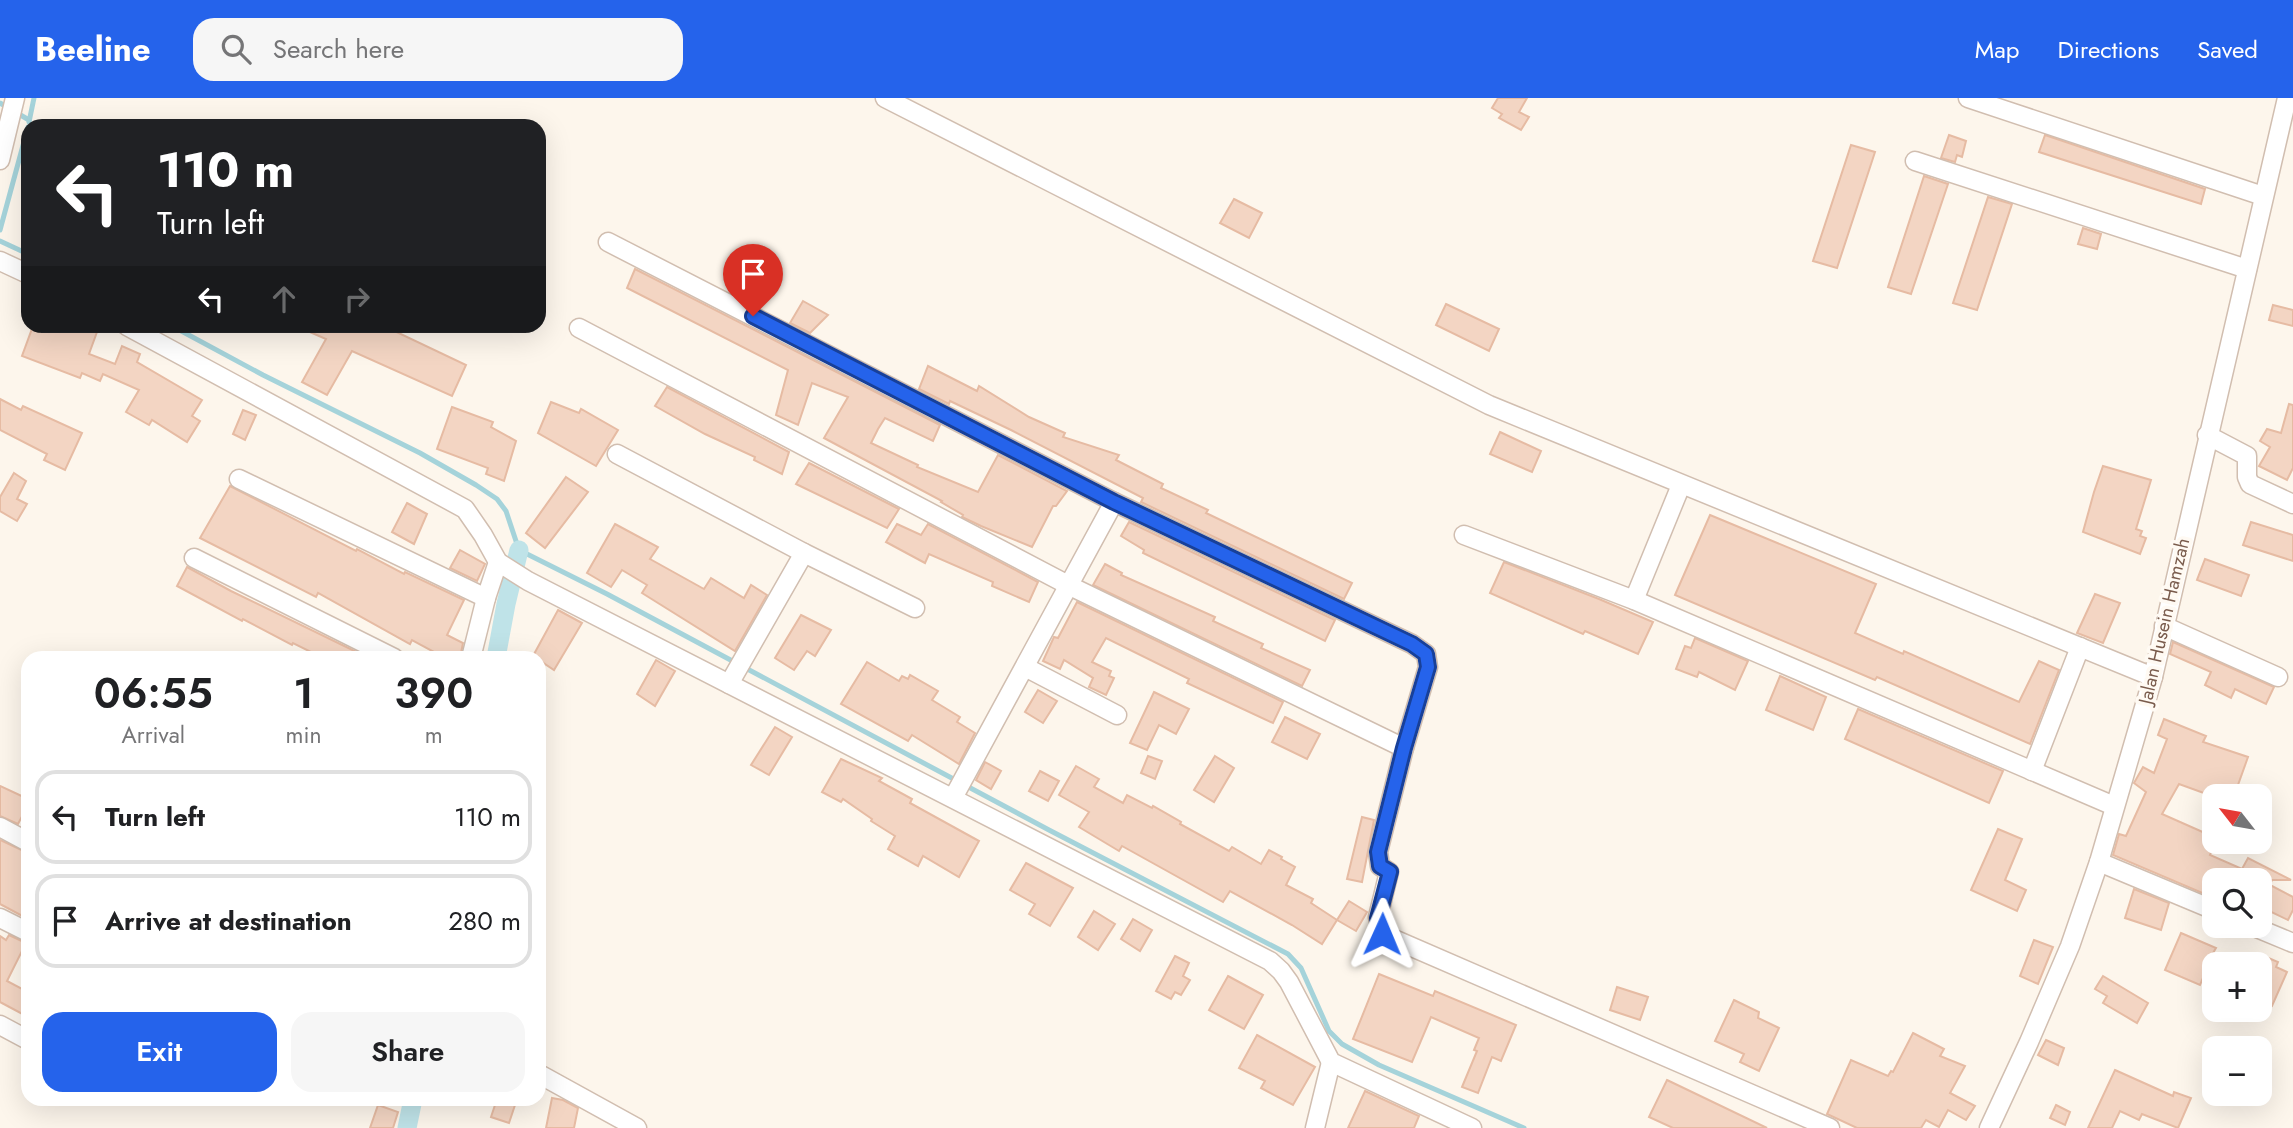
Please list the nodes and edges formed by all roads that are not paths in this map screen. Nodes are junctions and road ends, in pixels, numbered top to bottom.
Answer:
1 (885, 98) edge
2 (1968, 98) edge
3 (2287, 98) edge
4 (10, 114) edge
5 (0, 160) edge
6 (1915, 161) dead end
7 (2263, 196) junction
8 (608, 242) dead end
9 (4, 262) edge
10 (2248, 269) junction
11 (21, 270) edge
12 (579, 328) dead end
13 (140, 333) edge
14 (2207, 435) junction
15 (617, 454) dead end
16 (239, 479) dead end
17 (1681, 485) junction
18 (1114, 502) junction
19 (2293, 504) edge
20 (1464, 535) dead end
21 (804, 553) junction
22 (194, 558) dead end
23 (503, 565) junction
24 (1070, 586) junction
25 (485, 598) junction
26 (1633, 600) junction
27 (915, 608) dead end
28 (2164, 626) junction
29 (2080, 647) junction
30 (380, 651) edge
31 (473, 651) edge
32 (1025, 667) junction
33 (734, 675) junction
34 (2153, 677) junction
35 (2278, 677) dead end
36 (1117, 715) dead end
37 (1404, 748) junction
38 (2032, 771) junction
39 (959, 788) junction
40 (2114, 806) junction
41 (0, 827) edge
42 (21, 838) edge
43 (2099, 862) junction
44 (2202, 905) edge
45 (0, 918) edge
46 (21, 928) edge
47 (2272, 934) edge
48 (2293, 943) edge
49 (0, 1025) edge
50 (21, 1036) edge
51 (1331, 1062) junction
52 (546, 1078) edge
53 (637, 1128) edge
54 (1315, 1128) edge
55 (1472, 1128) edge
56 (1830, 1128) edge
57 (1989, 1128) edge

1 - 17 street
2 - 7 street
3 - 7 street, Jalan Husein Hamzah
4 - 5 street
6 - 10 street
7 - 10 street, Jalan Husein Hamzah
8 - 18 street
9 - 11 street
10 - 14 street, Jalan Husein Hamzah
12 - 24 street
13 - 23 street
14 - 19 street
14 - 28 street, Jalan Husein Hamzah
15 - 21 street
16 - 25 street
17 - 26 street
17 - 29 street
18 - 24 street
18 - 37 street
20 - 26 street
21 - 27 street
21 - 33 street
22 - 30 street
23 - 25 street
23 - 33 street
24 - 32 street
24 - 37 street
25 - 31 street
26 - 38 street
28 - 34 street, Jalan Husein Hamzah
28 - 35 street
29 - 34 street
29 - 38 street
32 - 36 street
32 - 39 street
33 - 39 street
34 - 40 street, Jalan Husein Hamzah
37 - 56 street
38 - 40 street
39 - 51 street
40 - 43 street, Jalan Husein Hamzah
41 - 42 street
43 - 44 street
43 - 57 street, Jalan Husein Hamzah
45 - 46 street
47 - 48 street
49 - 50 street
51 - 54 street
51 - 55 street
52 - 53 street

